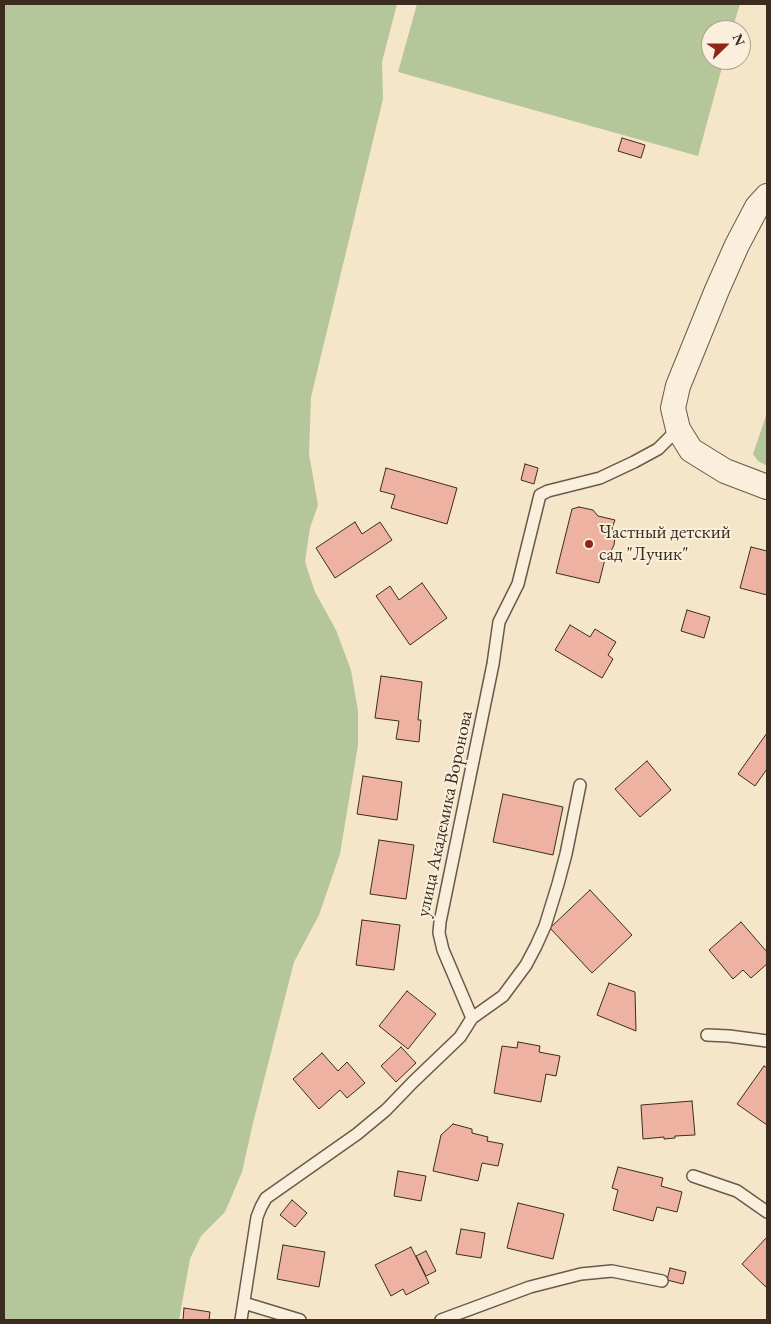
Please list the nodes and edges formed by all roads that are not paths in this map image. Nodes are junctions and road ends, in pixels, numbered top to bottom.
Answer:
1 (767, 196) edge
2 (678, 429) junction
3 (767, 487) edge
4 (580, 785) dead end
5 (472, 1018) junction
6 (707, 1035) dead end
7 (767, 1042) edge
8 (693, 1176) dead end
9 (767, 1212) edge
10 (662, 1282) dead end
11 (244, 1303) junction
12 (242, 1320) edge
13 (300, 1320) edge
14 (441, 1320) edge

1 - 2 street
2 - 3 street
2 - 5 lane, улица Академика Воронова
4 - 5 lane
5 - 11 lane
6 - 7 lane
8 - 9 lane
10 - 14 lane
11 - 12 lane
11 - 13 lane

